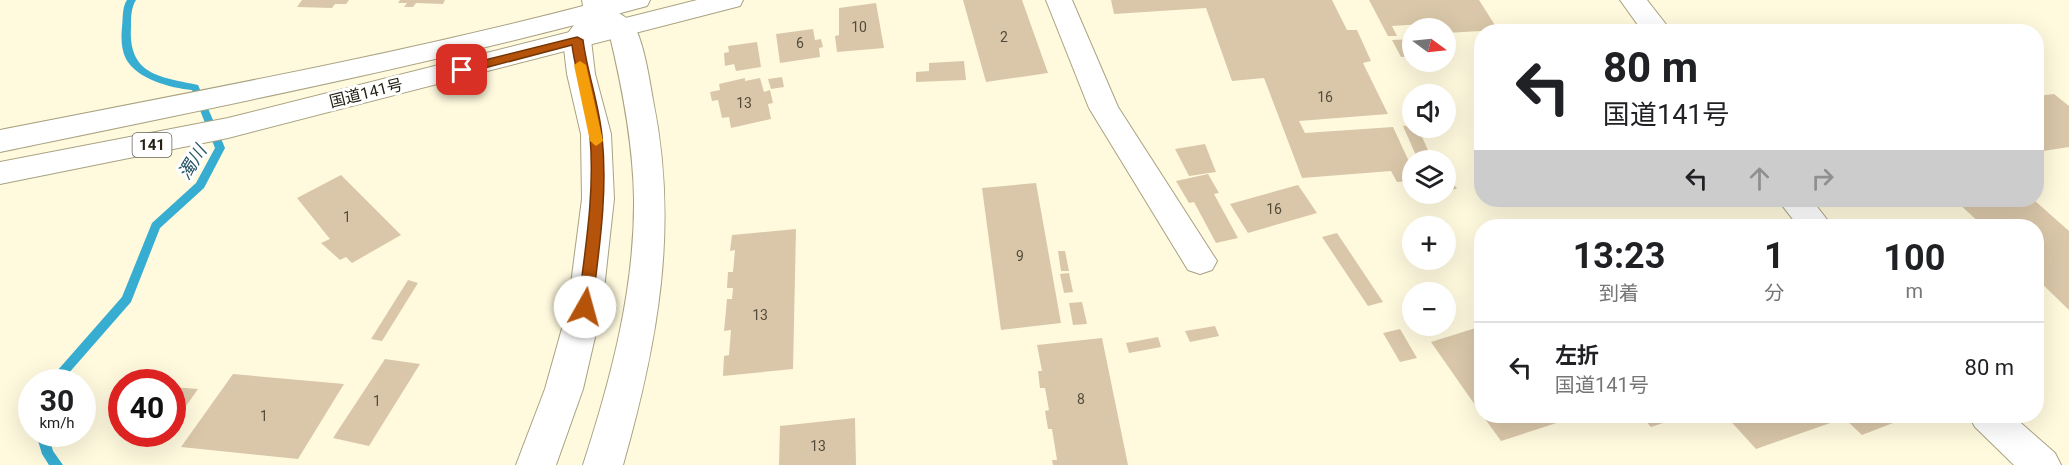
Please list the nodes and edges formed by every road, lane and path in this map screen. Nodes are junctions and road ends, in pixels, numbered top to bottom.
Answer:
1 (637, 0) edge
2 (730, 0) edge
3 (1059, 0) edge
4 (1633, 0) edge
5 (605, 13) edge
6 (1652, 24) edge
7 (577, 40) junction
8 (300, 95) junction
9 (0, 141) edge
10 (0, 173) edge
11 (1800, 207) edge
12 (1810, 219) edge
13 (1200, 261) dead end
14 (1996, 423) edge
15 (536, 465) edge
16 (603, 465) edge
17 (2041, 465) edge

1 - 5 main road, 国道141号 / 141
2 - 5 main road, 国道141号 / 141
3 - 13 main road
4 - 6 main road
5 - 7 main road
5 - 8 main road, 国道141号 / 141
5 - 16 main road
7 - 8 main road, 国道141号 / 141
7 - 15 main road
8 - 9 main road, 国道141号 / 141
8 - 10 main road, 国道141号 / 141
11 - 12 main road
14 - 17 main road

